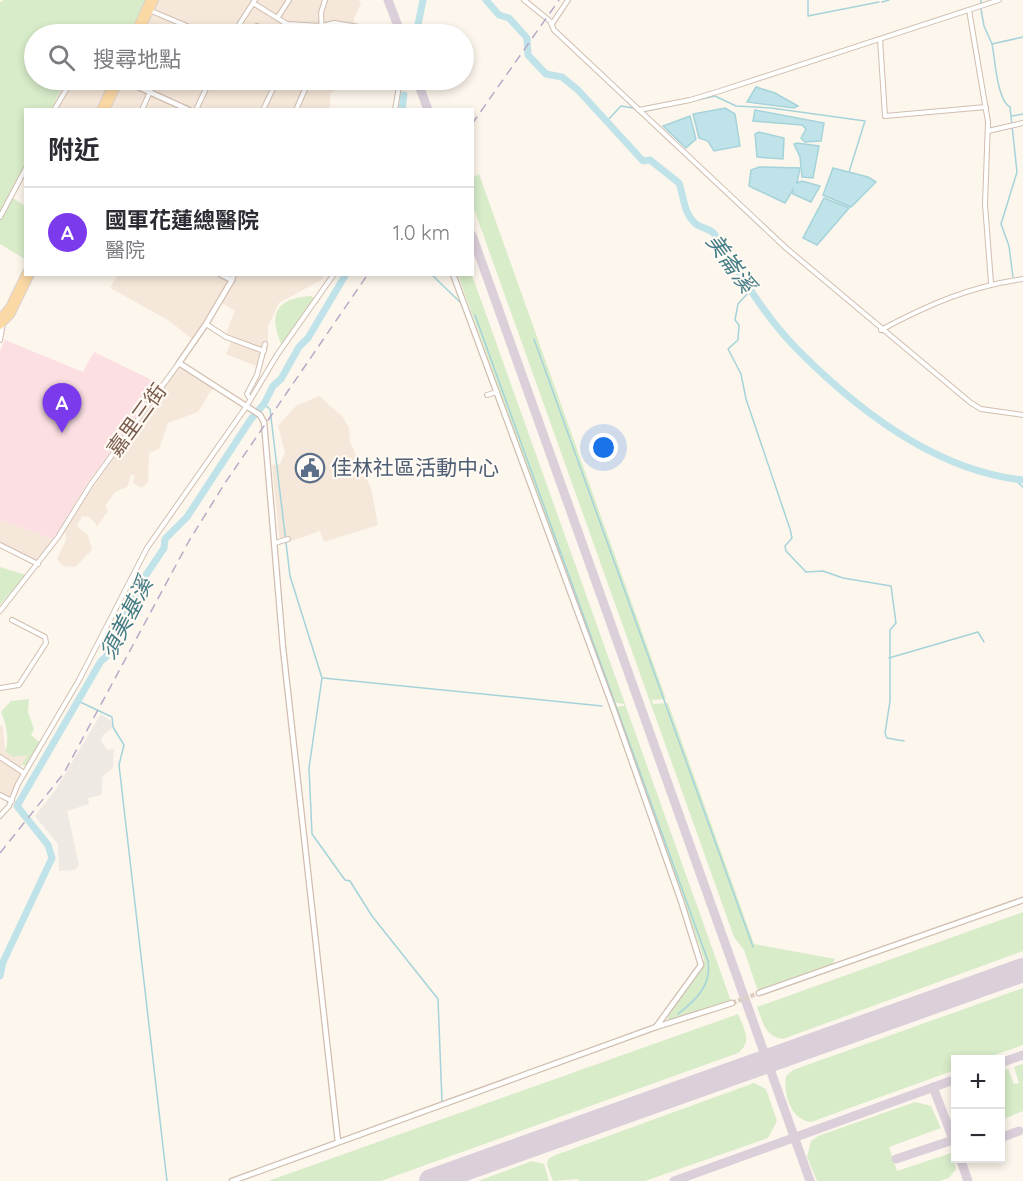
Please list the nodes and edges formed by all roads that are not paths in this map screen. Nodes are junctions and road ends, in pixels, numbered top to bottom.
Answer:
1 (149, 0) edge
2 (155, 0) edge
3 (290, 0) edge
4 (325, 0) edge
5 (524, 0) edge
6 (568, 0) edge
7 (999, 0) edge
8 (254, 2) edge
9 (148, 9) junction
10 (969, 10) junction
11 (278, 17) junction
12 (180, 23) edge
13 (140, 24) edge
14 (143, 24) edge
15 (240, 24) edge
16 (287, 24) edge
17 (322, 24) edge
18 (551, 25) junction
19 (880, 39) junction
20 (66, 90) edge
21 (109, 90) edge
22 (117, 90) edge
23 (145, 90) edge
24 (205, 90) edge
25 (272, 90) edge
26 (304, 90) edge
27 (398, 90) edge
28 (150, 92) junction
29 (986, 107) junction
30 (55, 108) edge
31 (101, 108) edge
32 (107, 108) edge
33 (143, 108) edge
34 (185, 108) edge
35 (197, 108) edge
36 (264, 108) edge
37 (297, 108) edge
38 (395, 108) edge
39 (638, 110) junction
40 (1023, 123) edge
41 (988, 131) junction
42 (24, 172) edge
43 (0, 217) edge
44 (24, 276) edge
45 (30, 276) edge
46 (224, 276) edge
47 (233, 276) edge
48 (333, 276) edge
49 (454, 276) edge
50 (1023, 279) edge
51 (232, 280) junction
52 (991, 283) junction
53 (2, 321) edge
54 (207, 324) junction
55 (881, 330) junction
56 (0, 340) edge
57 (265, 344) dead end
58 (264, 351) junction
59 (178, 363) junction
60 (497, 392) junction
61 (488, 395) dead end
62 (251, 400) junction
63 (246, 407) junction
64 (1023, 415) edge
65 (288, 539) dead end
66 (275, 543) junction
67 (0, 545) edge
68 (38, 564) junction
69 (0, 611) edge
70 (12, 620) dead end
71 (0, 688) edge
72 (0, 757) edge
73 (24, 773) junction
74 (0, 795) edge
75 (12, 801) junction
76 (0, 816) edge
77 (1023, 900) edge
78 (759, 993) tunnel mouth
79 (732, 1003) tunnel mouth
80 (656, 1027) junction
81 (338, 1142) junction
82 (232, 1181) edge

1 - 9 main road
2 - 9 main road
3 - 11 street
4 - 17 street
5 - 18 street
6 - 18 street
7 - 10 street
8 - 11 street
8 - 15 street
9 - 12 street
9 - 13 main road
9 - 14 main road
10 - 19 street
10 - 29 street
11 - 16 street
18 - 39 street
19 - 29 street
19 - 39 street
20 - 30 street
21 - 31 main road
22 - 32 main road
23 - 28 street
24 - 35 street
25 - 36 street
26 - 37 street
27 - 38 street
28 - 33 street
28 - 34 street
29 - 41 street
39 - 55 street
40 - 41 street
41 - 52 street
42 - 43 street
44 - 53 main road
45 - 53 main road
46 - 51 street
47 - 51 street, 嘉里三街
48 - 62 street
49 - 60 street
50 - 52 street
51 - 54 street, 嘉里三街
52 - 55 street
53 - 56 street
54 - 58 street
54 - 59 street, 嘉里三街
55 - 64 street
57 - 58 street
58 - 62 street
59 - 63 street
59 - 68 street, 嘉里三街
60 - 61 street
60 - 80 street
62 - 63 street
63 - 66 street
63 - 73 street
65 - 66 street
66 - 81 street
67 - 68 street
68 - 69 street, 嘉里三街
70 - 71 street
72 - 73 street
73 - 75 street
74 - 75 street
75 - 76 street
77 - 78 street
79 - 80 street
80 - 81 street
81 - 82 street

